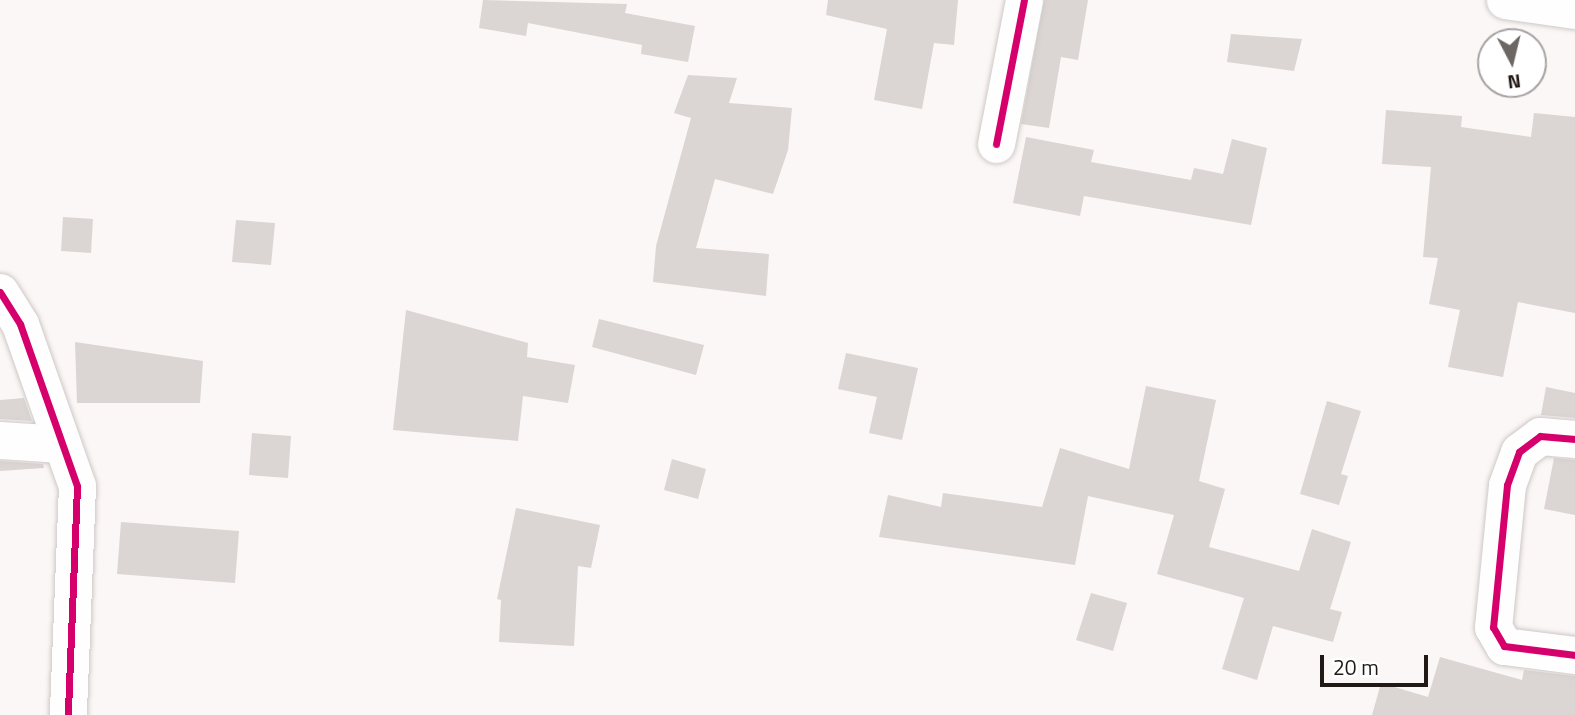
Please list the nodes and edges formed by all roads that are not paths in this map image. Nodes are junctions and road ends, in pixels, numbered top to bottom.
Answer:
1 (1024, 0) edge
2 (1505, 0) edge
3 (1575, 10) edge
4 (996, 144) dead end
5 (0, 292) edge
6 (1575, 439) edge
7 (0, 440) edge
8 (62, 443) junction
9 (1575, 655) edge
10 (68, 715) edge

1 - 4 street
2 - 3 street
5 - 8 street
6 - 9 street
7 - 8 street
8 - 10 street

